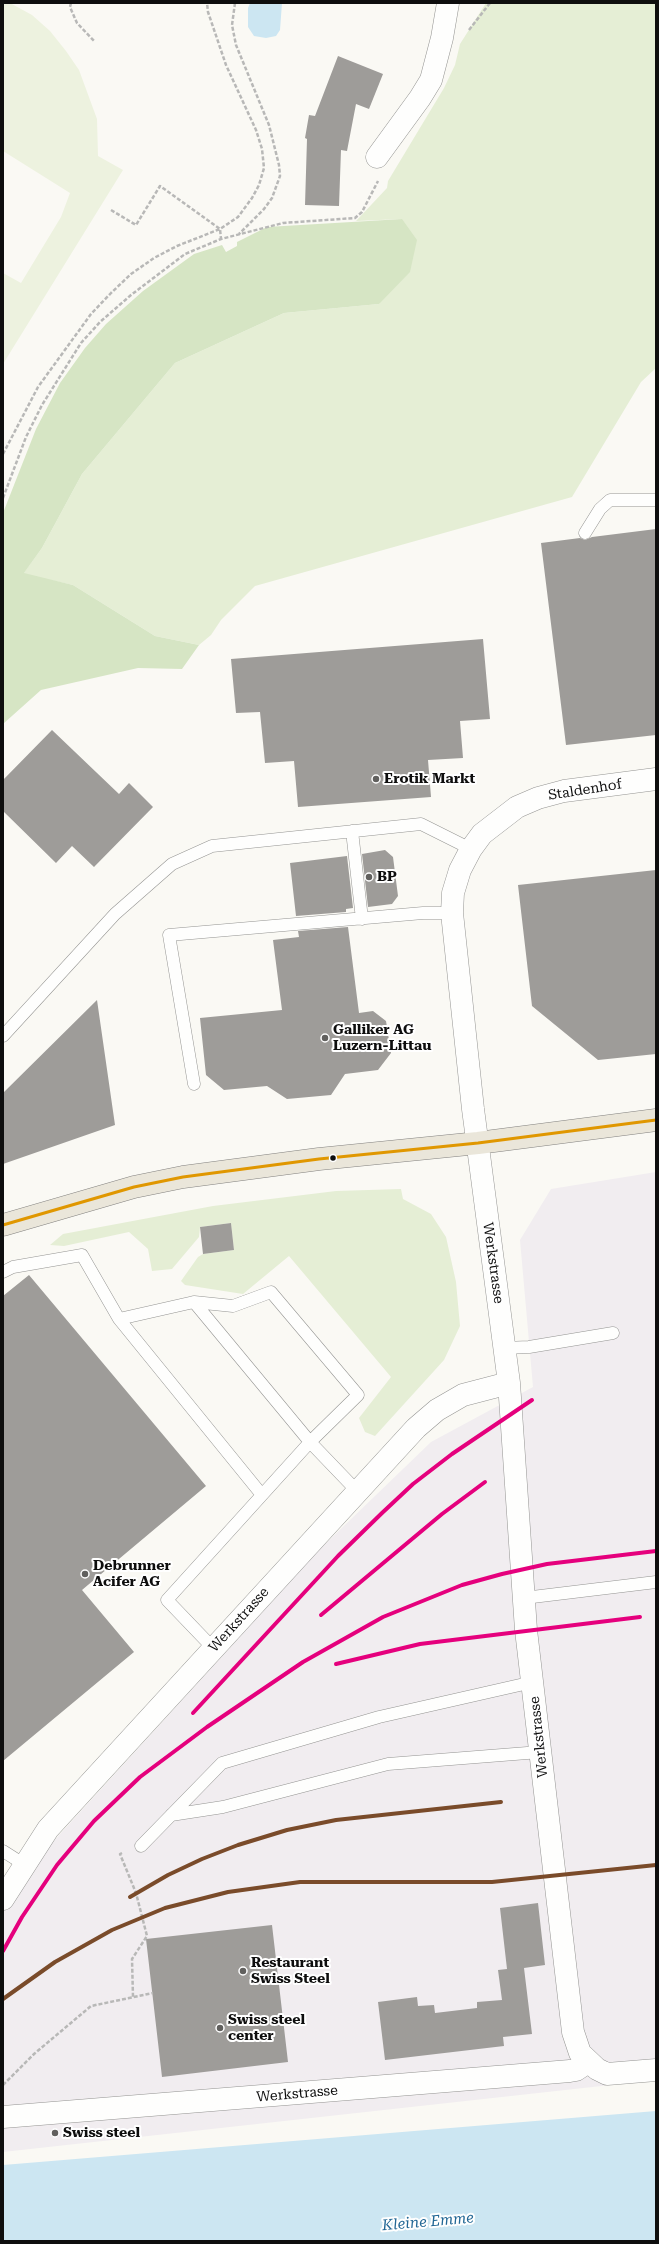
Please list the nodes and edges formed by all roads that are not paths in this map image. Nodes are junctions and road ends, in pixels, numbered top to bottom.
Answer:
1 (448, 3) edge
2 (379, 167) road end
3 (656, 500) edge
4 (585, 533) dead end
5 (656, 779) edge
6 (352, 831) junction
7 (471, 849) junction
8 (452, 913) junction
9 (362, 919) junction
10 (3, 1036) edge
11 (194, 1084) dead end
12 (656, 1120) edge
13 (478, 1143) junction
14 (3, 1226) edge
15 (3, 1272) edge
16 (194, 1302) junction
17 (119, 1319) junction
18 (613, 1332) dead end
19 (504, 1348) junction
20 (509, 1383) junction
21 (310, 1442) junction
22 (357, 1491) junction
23 (262, 1495) junction
24 (656, 1582) edge
25 (524, 1598) junction
26 (213, 1648) junction
27 (533, 1682) junction
28 (540, 1752) junction
29 (172, 1815) junction
30 (141, 1846) road end
31 (3, 1851) edge
32 (25, 1865) junction
33 (3, 1899) edge
34 (588, 2062) junction
35 (656, 2070) edge
36 (3, 2117) edge

1 - 2 street
3 - 4 lane
5 - 7 street, Staldenhof
6 - 7 lane
6 - 9 lane
6 - 10 lane
7 - 8 street, Staldenhof
8 - 9 lane
8 - 13 street, Staldenhof
9 - 11 lane
12 - 13 main road
13 - 14 main road
13 - 19 street, Werkstrasse
15 - 17 lane
16 - 17 lane
16 - 21 lane
16 - 21 lane
17 - 23 lane
18 - 19 lane
19 - 20 street, Werkstrasse
20 - 22 street, Werkstrasse
20 - 25 street, Werkstrasse
21 - 22 lane
21 - 23 lane
22 - 26 street, Werkstrasse
23 - 26 lane
24 - 25 lane
25 - 27 street, Werkstrasse
26 - 32 street, Werkstrasse
27 - 28 street, Werkstrasse
27 - 29 lane
28 - 29 lane
28 - 34 street, Werkstrasse
29 - 30 lane
31 - 32 lane
32 - 33 street, Werkstrasse
34 - 35 street, Werkstrasse
34 - 36 street, Werkstrasse

